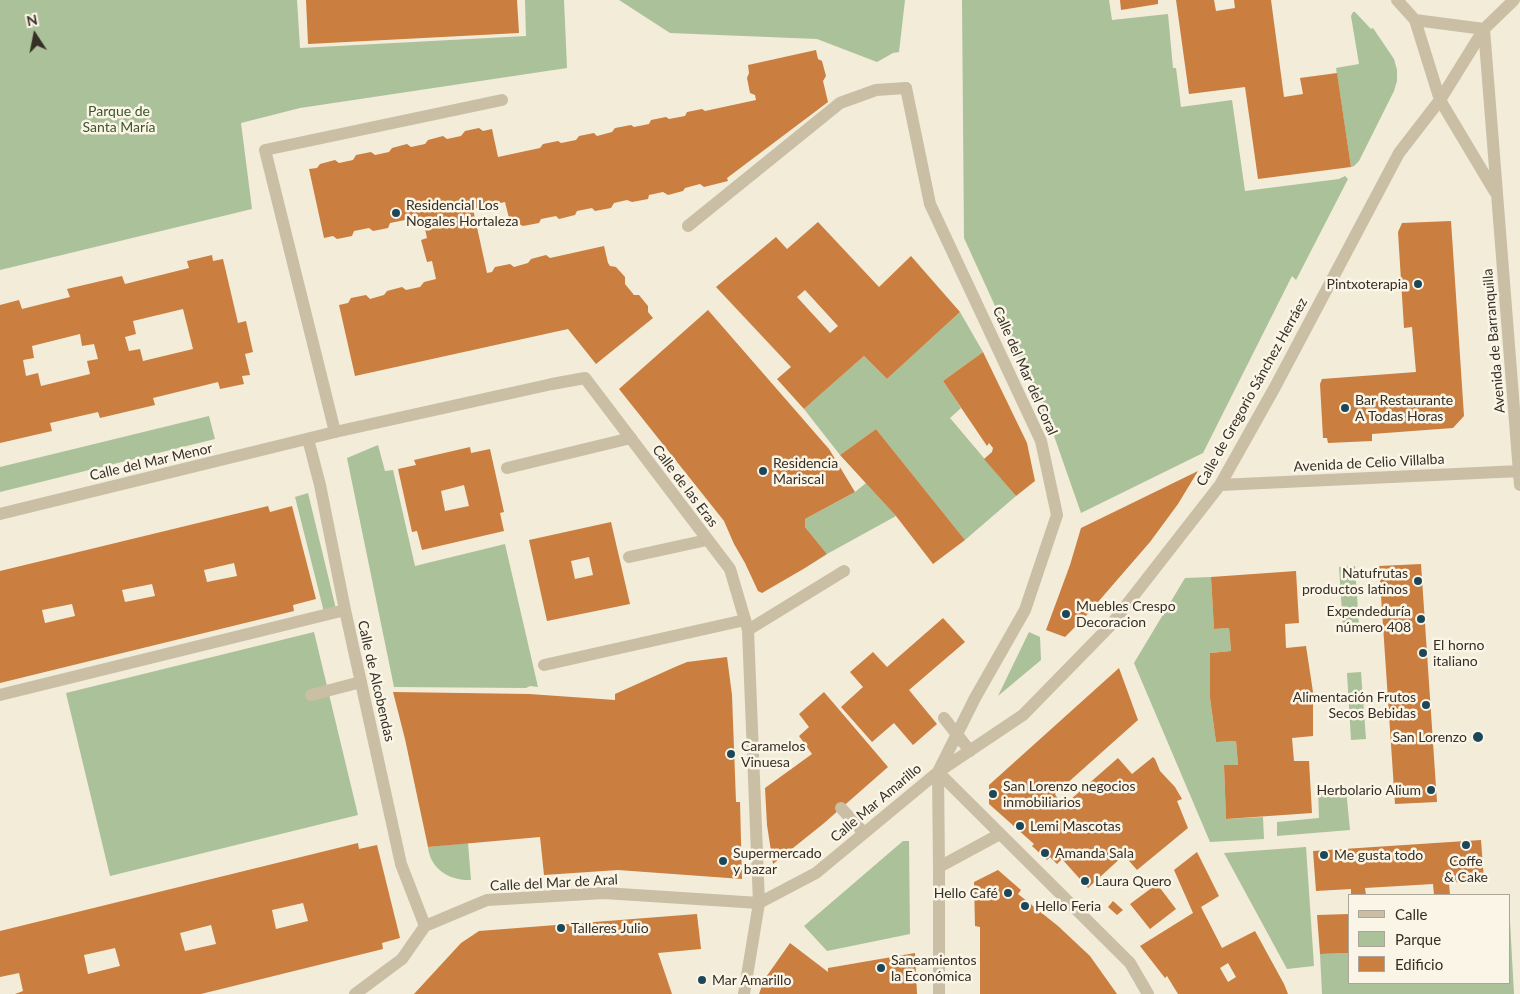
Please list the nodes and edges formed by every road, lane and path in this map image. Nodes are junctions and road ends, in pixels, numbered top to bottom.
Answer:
1 (1397, 0) edge
2 (1514, 0) edge
3 (1415, 20) junction
4 (1484, 29) junction
5 (502, 100) dead end
6 (1440, 100) junction
7 (1497, 194) junction
8 (688, 226) dead end
9 (334, 432) junction
10 (631, 438) junction
11 (308, 439) junction
12 (507, 468) dead end
13 (1520, 471) edge
14 (1220, 485) junction
15 (1520, 485) edge
16 (0, 514) edge
17 (707, 540) junction
18 (629, 557) dead end
19 (844, 571) dead end
20 (345, 610) junction
21 (746, 625) junction
22 (544, 665) dead end
23 (361, 682) junction
24 (311, 694) dead end
25 (0, 695) edge
26 (944, 718) dead end
27 (957, 734) junction
28 (970, 751) junction
29 (938, 772) junction
30 (841, 808) dead end
31 (864, 833) junction
32 (1000, 834) junction
33 (940, 867) junction
34 (759, 903) junction
35 (425, 926) junction
36 (355, 994) edge
37 (744, 994) edge
38 (939, 994) edge
39 (1148, 994) edge

1 - 3 street
2 - 4 street, Calle de Gregorio Sánchez Herráez
3 - 4 street
3 - 6 street, Avenida de Barranquilla
4 - 6 street, Calle de Gregorio Sánchez Herráez
4 - 7 street, Avenida de Barranquilla
5 - 9 street
6 - 7 street, Avenida de Barranquilla
6 - 14 street, Calle de Gregorio Sánchez Herráez
7 - 13 street, Avenida de Barranquilla
8 - 27 street, Calle del Mar del Coral
9 - 10 street, Calle de las Eras
9 - 11 street, Calle de las Eras
10 - 12 street
10 - 17 street, Calle de las Eras
11 - 16 street, Calle del Mar Menor
11 - 20 street, Calle de Alcobendas
13 - 14 street, Avenida de Celio Villalba
13 - 15 street, Avenida de Barranquilla
14 - 28 street, Calle de Gregorio Sánchez Herráez
17 - 18 street
17 - 21 street, Calle de las Eras
19 - 21 street
20 - 23 street, Calle de Alcobendas
20 - 25 street
21 - 22 street
21 - 34 street, Calle de las Eras
23 - 24 street
23 - 35 street, Calle de Alcobendas
26 - 27 street
27 - 28 street
27 - 29 street, Calle del Mar del Coral
28 - 29 street, Calle de Gregorio Sánchez Herráez
29 - 31 street, Calle Mar Amarillo
29 - 32 street
29 - 33 street
30 - 31 street
31 - 34 street, Calle Mar Amarillo
32 - 33 street
32 - 39 street
33 - 38 street
34 - 35 street, Calle del Mar de Aral
34 - 37 street
35 - 36 street

